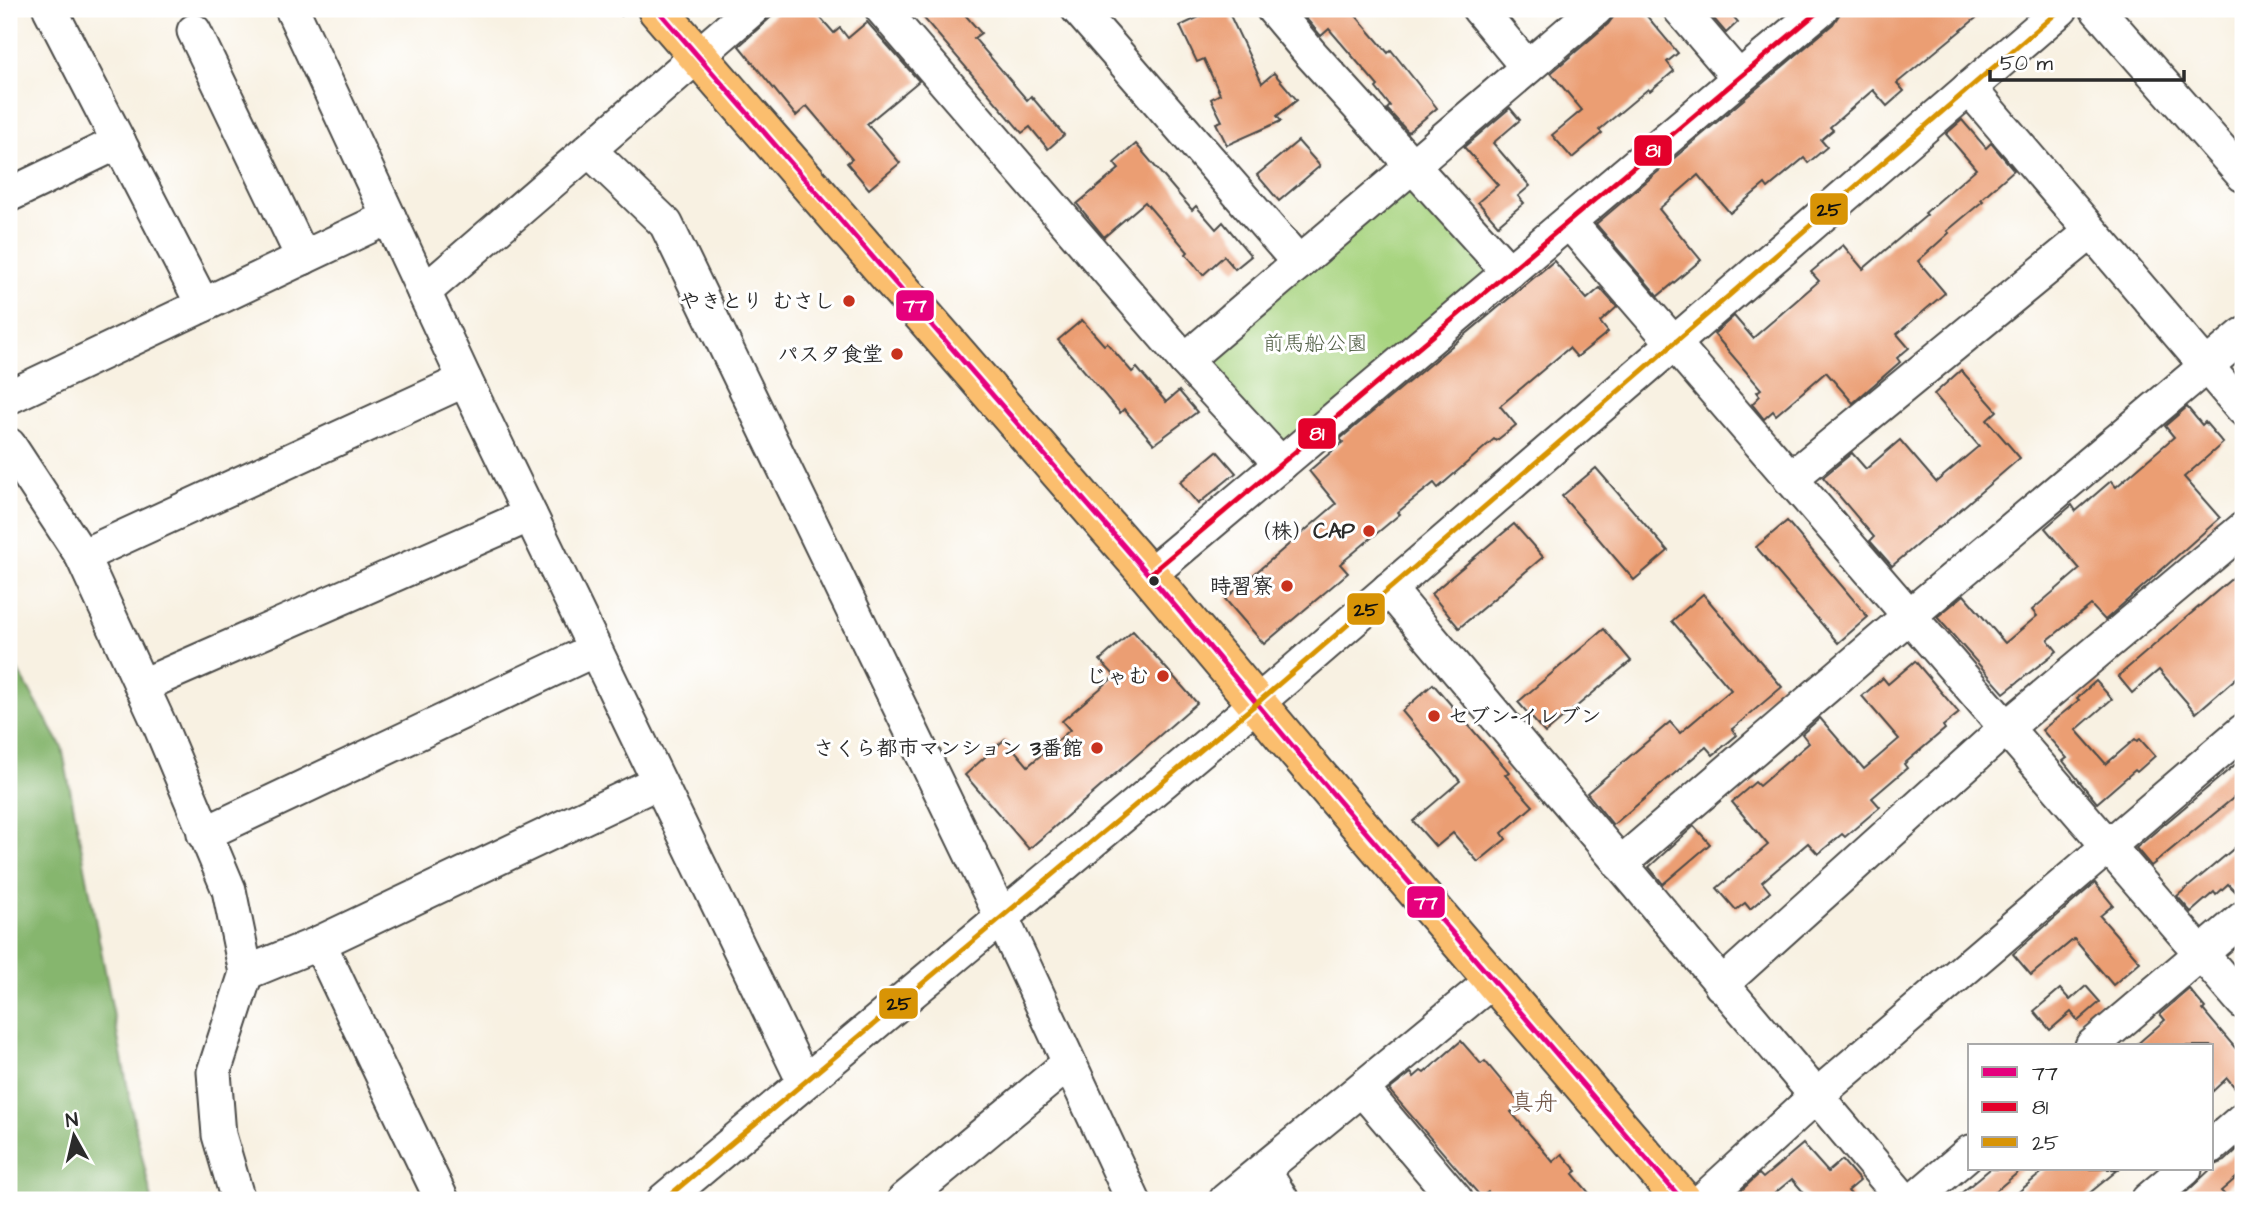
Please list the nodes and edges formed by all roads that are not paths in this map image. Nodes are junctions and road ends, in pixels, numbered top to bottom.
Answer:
1 (50, 9) edge
2 (292, 9) edge
3 (657, 9) edge
4 (752, 9) edge
5 (882, 9) edge
6 (1078, 9) edge
7 (1273, 9) edge
8 (1479, 9) edge
9 (1596, 9) edge
10 (1680, 9) edge
11 (1821, 9) edge
12 (2061, 9) edge
13 (2097, 9) edge
14 (194, 31) dead end
15 (697, 57) junction
16 (1527, 67) junction
17 (1739, 78) junction
18 (1969, 88) junction
19 (119, 142) junction
20 (590, 149) junction
21 (1412, 166) junction
22 (2243, 175) edge
23 (9, 195) edge
24 (389, 217) junction
25 (1569, 222) junction
26 (2091, 232) junction
27 (303, 258) junction
28 (1299, 263) junction
29 (1508, 272) junction
30 (424, 292) junction
31 (203, 305) junction
32 (2243, 335) edge
33 (1672, 344) junction
34 (1185, 360) junction
35 (2207, 367) junction
36 (465, 380) junction
37 (9, 397) edge
38 (2243, 409) edge
39 (9, 445) edge
40 (1281, 464) junction
41 (1790, 479) junction
42 (530, 515) junction
43 (2243, 529) edge
44 (82, 556) junction
45 (1149, 576) junction
46 (1389, 589) junction
47 (1909, 616) junction
48 (594, 650) junction
49 (141, 686) junction
50 (1256, 704) junction
51 (2006, 729) junction
52 (2243, 731) edge
53 (658, 782) junction
54 (204, 834) junction
55 (2109, 848) junction
56 (1620, 864) junction
57 (1001, 916) junction
58 (2243, 918) edge
59 (319, 943) junction
60 (2201, 953) junction
61 (246, 973) junction
62 (1492, 981) junction
63 (1721, 985) junction
64 (2243, 1002) edge
65 (2094, 1044) edge
66 (1068, 1064) junction
67 (804, 1082) junction
68 (1362, 1089) junction
69 (1815, 1097) junction
70 (2243, 1119) edge
71 (2214, 1144) edge
72 (1968, 1154) edge
73 (2184, 1170) edge
74 (1264, 1171) junction
75 (921, 1194) edge
76 (238, 1200) edge
77 (442, 1200) edge
78 (664, 1200) edge
79 (1133, 1200) edge
80 (1226, 1200) edge
81 (1282, 1200) edge
82 (1456, 1200) edge
83 (1682, 1200) edge
84 (1703, 1200) edge
85 (1904, 1200) edge
86 (1914, 1200) edge
87 (2148, 1200) edge

1 - 19 street
2 - 24 street
3 - 15 main road
4 - 15 street
5 - 34 street
6 - 28 street
7 - 21 street
8 - 16 street
9 - 16 street
10 - 17 street
11 - 17 street
12 - 18 street
13 - 22 street
14 - 27 street
15 - 20 street
15 - 45 main road
16 - 21 street
17 - 25 street
18 - 26 street
18 - 33 street
19 - 23 street
19 - 31 street
20 - 30 street
20 - 57 street
21 - 28 street
21 - 29 street
24 - 27 street
24 - 30 street
25 - 29 street
25 - 33 street
26 - 35 street
26 - 41 street
27 - 31 street
28 - 34 street
29 - 40 street
30 - 36 street
31 - 37 street
32 - 35 street
33 - 41 street
33 - 46 street
34 - 40 street
35 - 38 street
35 - 47 street
36 - 42 street
36 - 44 street
39 - 44 street
40 - 45 street
41 - 47 street
42 - 48 street
42 - 49 street
43 - 51 street
44 - 49 street
45 - 50 main road
46 - 50 street
46 - 56 street
47 - 51 street
47 - 56 street
48 - 53 street
48 - 54 street
49 - 54 street
50 - 57 street
50 - 62 main road
51 - 55 street
51 - 63 street
52 - 55 street
53 - 59 street
53 - 67 street
54 - 61 street
55 - 60 street
55 - 69 street
56 - 63 street
57 - 66 street
57 - 67 street
58 - 60 street
59 - 61 street
59 - 77 street
60 - 64 street
60 - 65 street
61 - 76 street
62 - 68 street
62 - 83 main road
63 - 69 street
66 - 75 street
66 - 79 street
67 - 78 street
68 - 74 street
68 - 82 street
69 - 84 street
69 - 85 street
70 - 71 street
72 - 86 street
73 - 87 street
74 - 80 street
74 - 81 street

